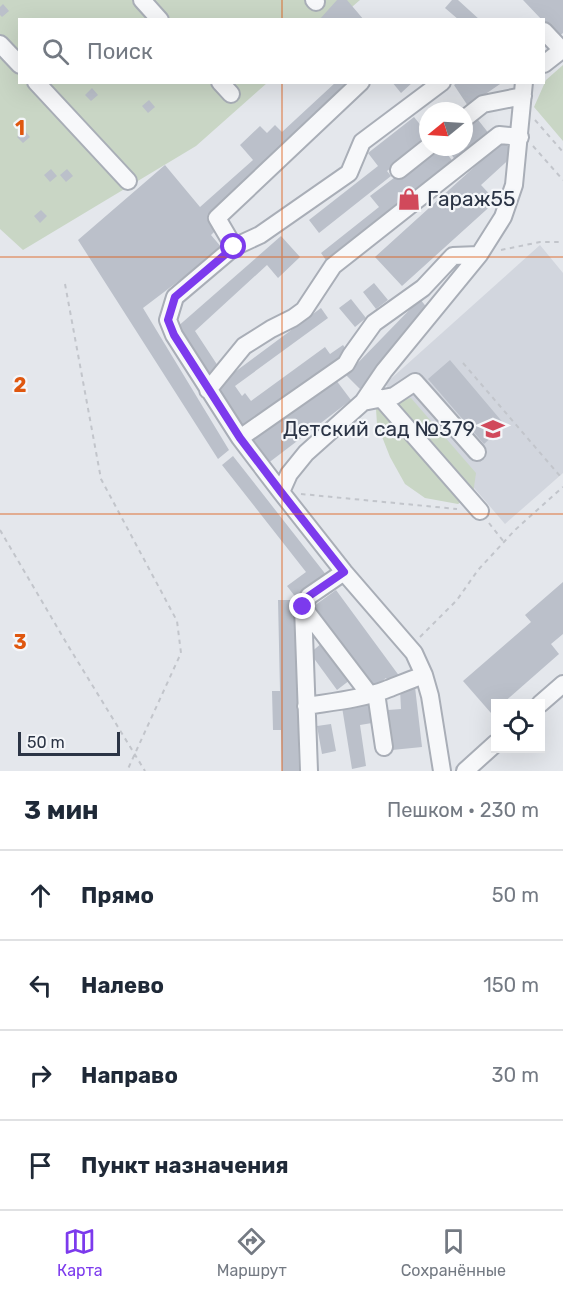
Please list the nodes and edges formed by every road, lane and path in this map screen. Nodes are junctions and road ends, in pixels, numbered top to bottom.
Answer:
1 (142, 0) edge
2 (158, 18) edge
3 (545, 33) edge
4 (0, 44) edge
5 (562, 49) edge
6 (545, 62) edge
7 (18, 63) edge
8 (38, 84) edge
9 (359, 84) edge
10 (439, 84) edge
11 (523, 95) edge
12 (473, 112) edge
13 (520, 134) junction
14 (563, 152) edge
15 (419, 154) edge
16 (399, 170) dead end
17 (563, 180) edge
18 (128, 181) dead end
19 (563, 242) edge
20 (234, 247) junction
21 (479, 255) junction
22 (64, 284) dead end
23 (463, 363) dead end
24 (208, 390) junction
25 (381, 398) junction
26 (363, 402) junction
27 (240, 438) junction
28 (477, 453) dead end
29 (563, 477) edge
30 (563, 487) edge
31 (281, 492) junction
32 (480, 511) junction
33 (0, 530) edge
34 (504, 542) junction
35 (344, 572) junction
36 (303, 607) junction
37 (409, 648) junction
38 (424, 675) junction
39 (563, 684) edge
40 (373, 694) junction
41 (545, 700) edge
42 (306, 706) junction
43 (384, 747) dead end
44 (491, 748) edge
45 (135, 753) junction
46 (127, 771) edge
47 (145, 771) edge
48 (309, 771) edge
49 (442, 771) edge
50 (465, 771) edge

1 - 2 street
3 - 5 street
4 - 7 street
5 - 6 street
8 - 18 street
9 - 20 street
10 - 20 street
11 - 12 street
11 - 13 street
11 - 14 path
13 - 17 path
13 - 21 street
13 - 24 street
15 - 16 street
19 - 21 path
20 - 24 street
21 - 26 street
21 - 27 street
22 - 45 path
23 - 29 path
24 - 27 street
25 - 26 street
25 - 28 street
25 - 32 street
26 - 31 street
27 - 31 street
30 - 34 path
31 - 32 path
31 - 35 street
32 - 34 path
33 - 45 path
34 - 37 path
35 - 36 street
35 - 37 street
36 - 40 street
36 - 42 street
37 - 38 street
38 - 40 street
38 - 49 street
39 - 41 street
40 - 42 street
40 - 43 street
42 - 48 street
44 - 50 street
45 - 46 path
45 - 47 path

